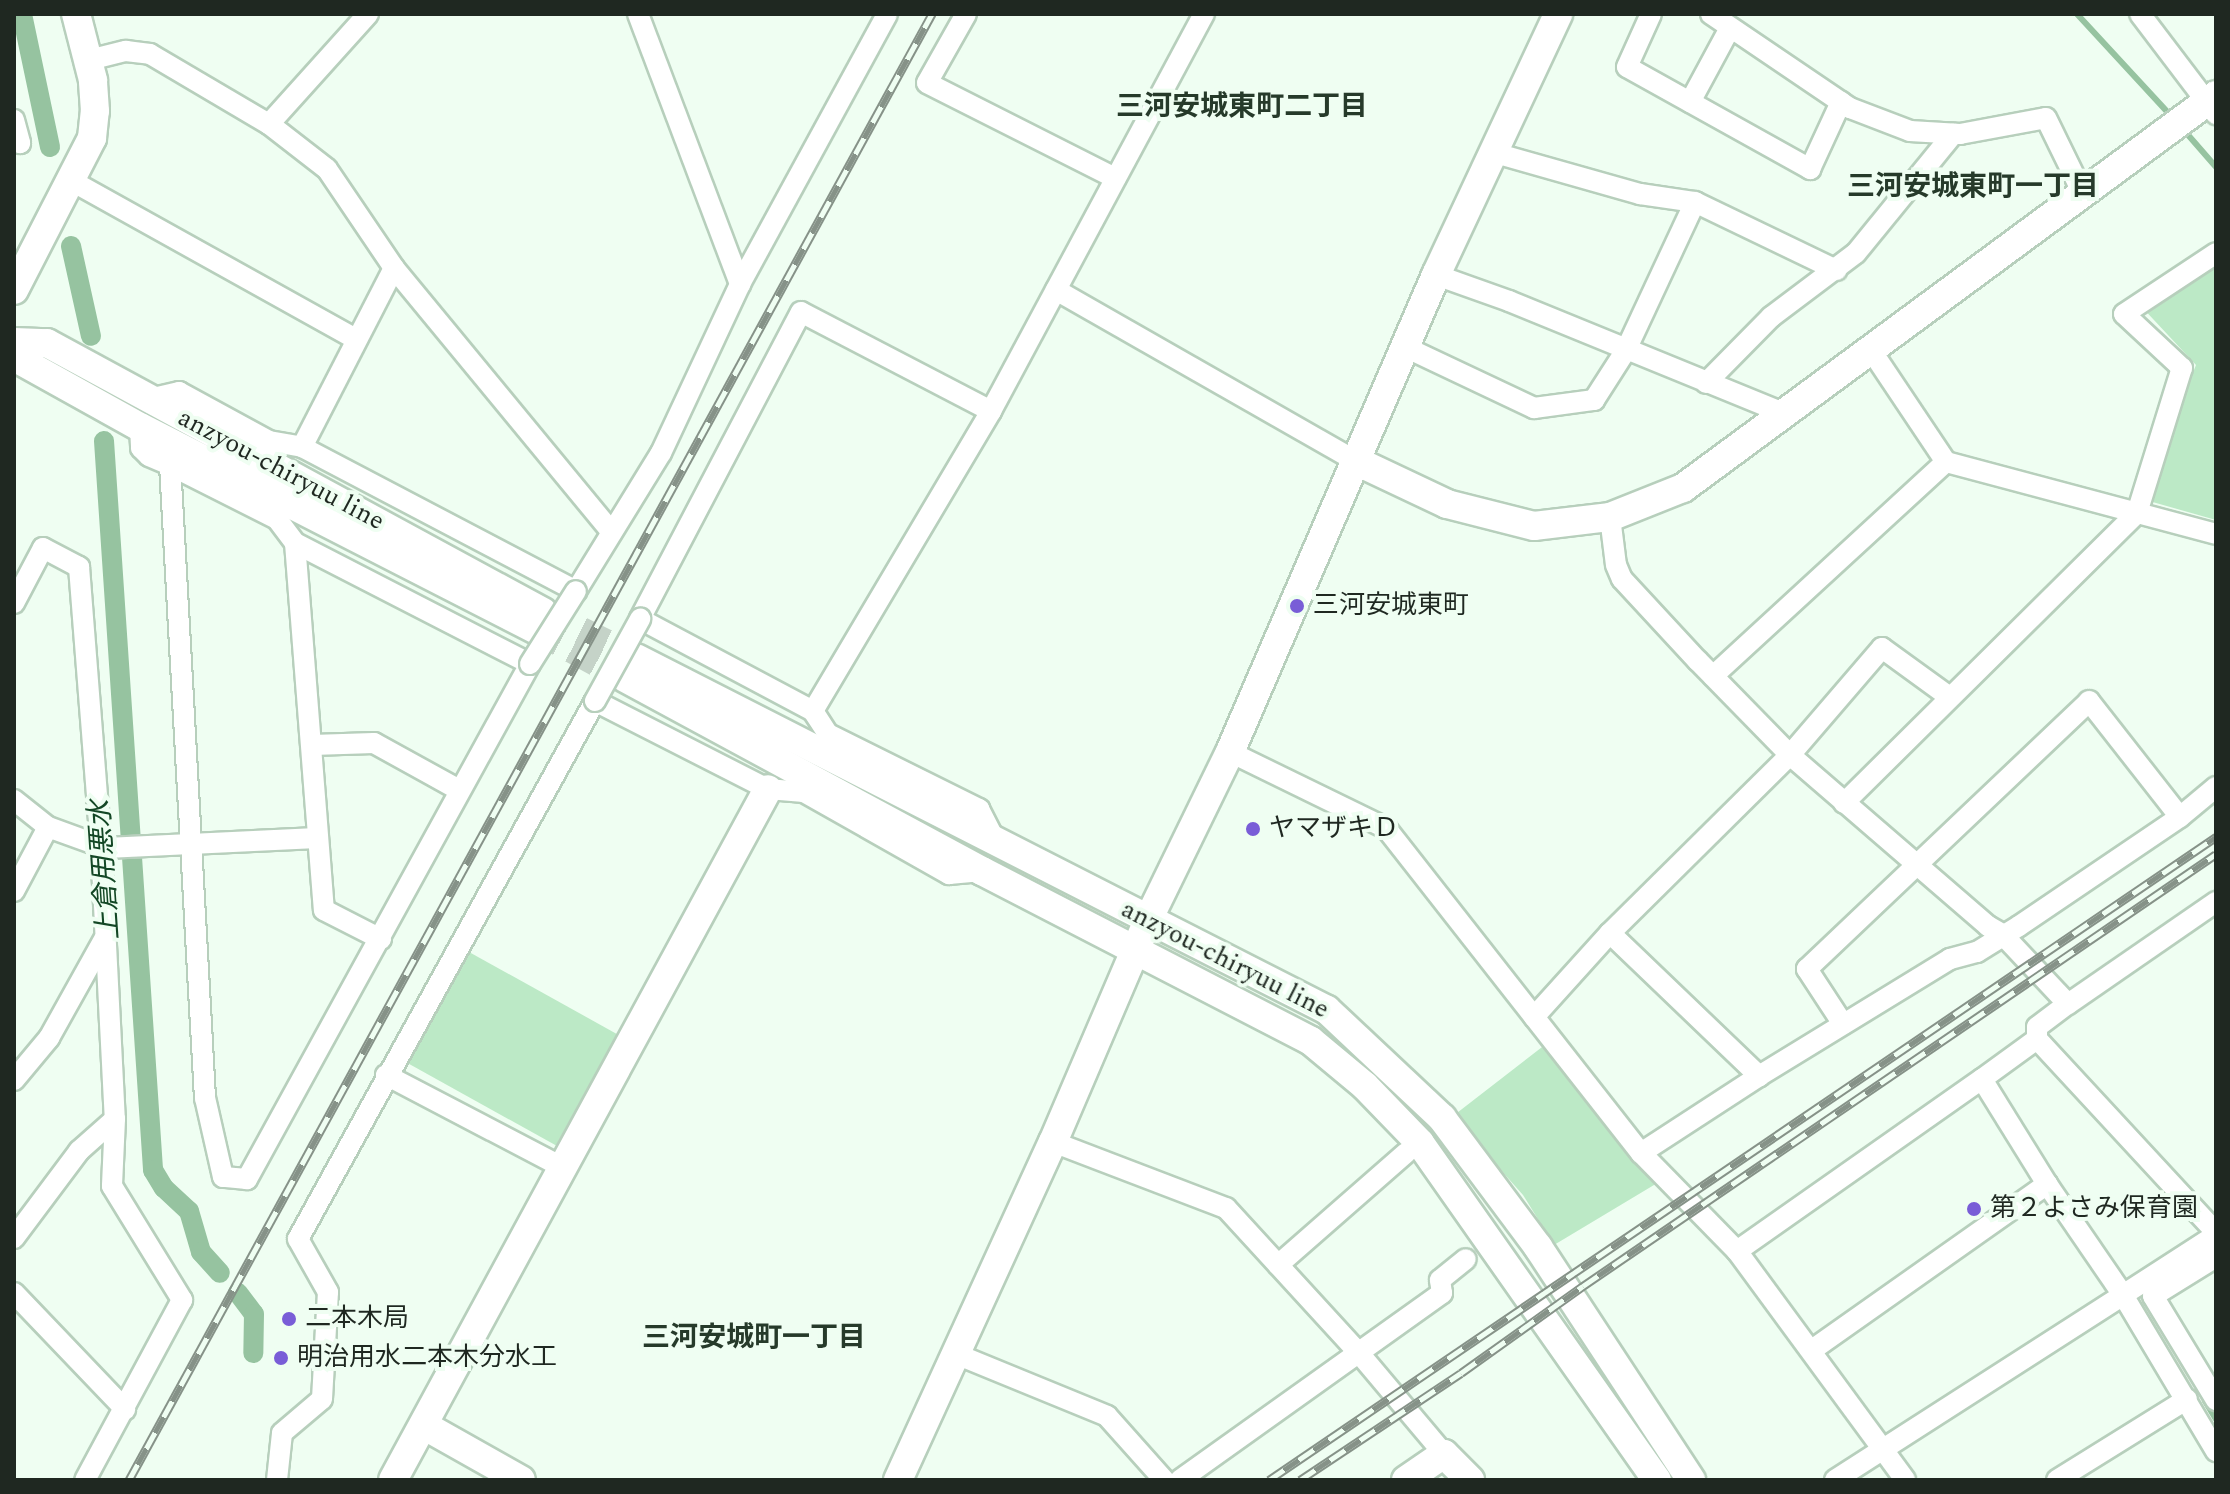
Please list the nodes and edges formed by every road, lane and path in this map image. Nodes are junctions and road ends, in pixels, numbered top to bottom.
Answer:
1 (76, 14) edge
2 (368, 14) edge
3 (638, 14) edge
4 (887, 14) edge
5 (966, 14) edge
6 (1204, 14) edge
7 (1558, 14) edge
8 (1651, 14) edge
9 (1711, 14) edge
10 (2140, 14) edge
11 (1730, 28) junction
12 (89, 60) junction
13 (1690, 102) junction
14 (1841, 102) junction
15 (2213, 103) edge
16 (14, 120) edge
17 (269, 124) junction
18 (1953, 134) junction
19 (14, 140) edge
20 (1495, 153) junction
21 (1115, 178) junction
22 (70, 180) junction
23 (2083, 194) junction
24 (1695, 202) junction
25 (2216, 253) edge
26 (394, 268) junction
27 (1836, 270) junction
28 (1436, 275) junction
29 (740, 284) junction
30 (14, 290) edge
31 (1056, 290) junction
32 (356, 339) junction
33 (14, 342) edge
34 (1405, 347) junction
35 (1626, 350) junction
36 (1871, 350) junction
37 (14, 357) edge
38 (1706, 383) junction
39 (149, 399) junction
40 (991, 411) junction
41 (1784, 413) junction
42 (140, 427) junction
43 (302, 447) junction
44 (1354, 460) junction
45 (1946, 462) junction
46 (170, 465) junction
47 (2137, 513) junction
48 (1610, 517) junction
49 (612, 532) junction
50 (2216, 534) edge
51 (295, 543) junction
52 (576, 591) junction
53 (14, 603) edge
54 (640, 619) junction
55 (530, 664) junction
56 (1713, 676) junction
57 (1948, 696) junction
58 (595, 701) junction
59 (813, 711) junction
60 (312, 745) junction
61 (1230, 752) junction
62 (1790, 755) junction
63 (2216, 787) edge
64 (768, 789) junction
65 (459, 790) junction
66 (14, 800) edge
67 (1844, 803) junction
68 (2180, 817) junction
69 (48, 827) junction
70 (317, 838) junction
71 (996, 843) junction
72 (189, 846) junction
73 (104, 847) junction
74 (1920, 864) junction
75 (982, 871) junction
76 (14, 891) edge
77 (2216, 902) edge
78 (1148, 920) junction
79 (1610, 933) junction
80 (2002, 934) junction
81 (104, 939) junction
82 (381, 939) junction
83 (1136, 948) junction
84 (2068, 1004) junction
85 (1534, 1017) junction
86 (1843, 1024) junction
87 (2037, 1039) junction
88 (386, 1075) junction
89 (1759, 1076) junction
90 (1982, 1079) junction
91 (14, 1080) edge
92 (115, 1119) junction
93 (1053, 1142) junction
94 (1406, 1153) dead end
95 (1641, 1153) junction
96 (564, 1168) junction
97 (2047, 1184) junction
98 (2216, 1234) edge
99 (14, 1238) edge
100 (1737, 1251) junction
101 (2216, 1257) edge
102 (1466, 1259) dead end
103 (1278, 1265) junction
104 (14, 1293) edge
105 (2123, 1295) junction
106 (1812, 1350) junction
107 (1359, 1353) junction
108 (956, 1354) junction
109 (2187, 1399) junction
110 (2216, 1400) edge
111 (125, 1409) junction
112 (425, 1426) junction
113 (1881, 1448) junction
114 (2216, 1451) edge
115 (1444, 1454) junction
116 (85, 1480) edge
117 (277, 1480) edge
118 (393, 1480) edge
119 (521, 1480) edge
120 (898, 1480) edge
121 (1164, 1480) edge
122 (1180, 1480) edge
123 (1406, 1480) edge
124 (1470, 1480) edge
125 (1657, 1480) edge
126 (1691, 1480) edge
127 (1835, 1480) edge
128 (1905, 1480) edge
129 (2057, 1480) edge

1 - 12 street
2 - 17 street
3 - 29 street
4 - 29 street
5 - 21 street
6 - 21 street
7 - 20 street
8 - 13 street
9 - 11 street
10 - 15 street
11 - 13 street
11 - 14 street
12 - 17 street
12 - 22 street
13 - 14 street
14 - 18 street
15 - 23 street
16 - 19 street
17 - 26 street
18 - 23 street
18 - 27 street
20 - 24 street
20 - 28 street
21 - 31 street
22 - 30 street
22 - 32 street
23 - 36 street
24 - 27 street
24 - 35 street
25 - 47 street
26 - 32 street
26 - 49 street
27 - 38 street
28 - 34 street
28 - 35 street
29 - 49 street
31 - 40 street
31 - 44 street
32 - 43 street
33 - 39 street, anzyou-chiryuu line
34 - 35 street
34 - 44 street
35 - 38 street
36 - 41 street
36 - 45 street
37 - 42 street, anzyou-chiryuu line
38 - 41 street
39 - 42 street, anzyou-chiryuu line
39 - 43 street
40 - 54 street
40 - 59 street
41 - 48 street
42 - 46 street
43 - 52 street
44 - 48 street
44 - 61 street
45 - 47 street
45 - 56 street
46 - 51 street
46 - 72 street
47 - 50 street
47 - 57 street
48 - 56 street
49 - 52 street
51 - 55 street
51 - 60 street
52 - 55 street, bridge
53 - 73 street
54 - 58 street, bridge
54 - 59 street
55 - 65 street
56 - 62 street
57 - 62 street
57 - 67 street
58 - 64 street
58 - 88 street
59 - 71 street
60 - 65 street
60 - 70 street
61 - 78 street
61 - 85 street
62 - 67 street
62 - 79 street
63 - 68 street
64 - 75 street
64 - 96 street
65 - 82 street
66 - 69 street
67 - 74 street
68 - 74 street
68 - 80 street
69 - 73 street
69 - 76 street
70 - 72 street
70 - 82 street
71 - 75 street, anzyou-chiryuu line
71 - 78 street, anzyou-chiryuu line
72 - 73 street
72 - 82 street
73 - 81 street
74 - 80 street
74 - 86 street
75 - 83 street, anzyou-chiryuu line
77 - 84 street
78 - 83 street
78 - 126 street, anzyou-chiryuu line
79 - 85 street
79 - 89 street
80 - 84 street
80 - 86 street
81 - 91 street
81 - 92 street
83 - 93 street
83 - 125 street, anzyou-chiryuu line
84 - 87 street
85 - 95 street
86 - 89 street
87 - 90 street
87 - 98 street
88 - 96 street
88 - 117 street
89 - 95 street
90 - 97 street
90 - 100 street
92 - 99 street
92 - 111 street
93 - 103 street
93 - 108 street
94 - 103 street
95 - 100 street
96 - 112 street
97 - 105 street
97 - 106 street
98 - 105 street
100 - 106 street
101 - 110 street
102 - 107 street
103 - 107 street
104 - 111 street
105 - 109 street
105 - 113 street
106 - 113 street
107 - 115 street
107 - 122 street
108 - 120 street
108 - 121 street
109 - 114 street
109 - 129 street
111 - 116 street
112 - 118 street
112 - 119 street
113 - 127 street
113 - 128 street
115 - 123 street
115 - 124 street

